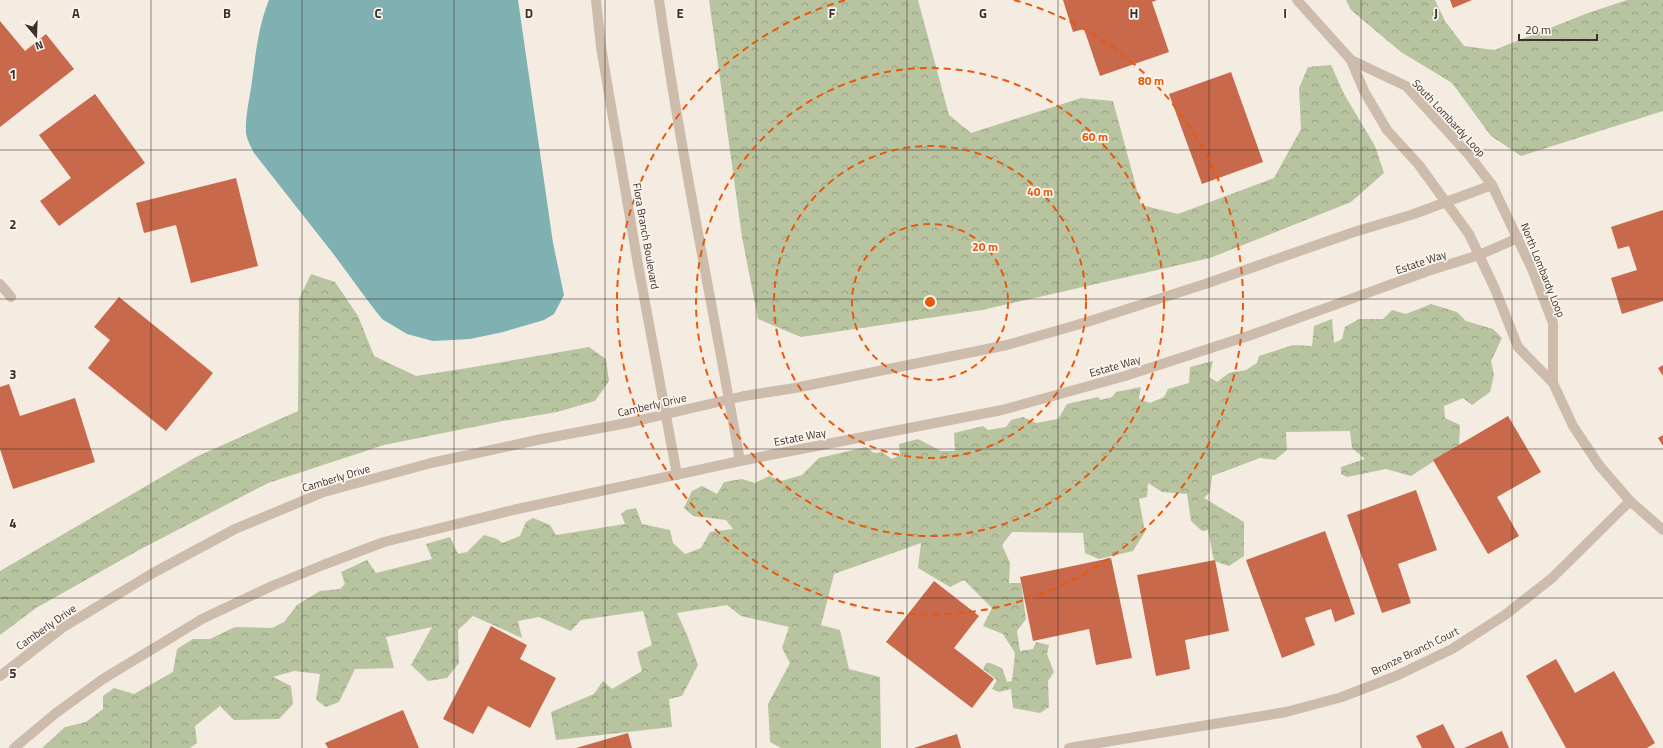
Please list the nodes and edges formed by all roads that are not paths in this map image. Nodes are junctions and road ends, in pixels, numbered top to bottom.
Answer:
1 (596, 0) edge
2 (659, 0) edge
3 (1297, 0) edge
4 (1351, 60) junction
5 (1492, 186) junction
6 (1446, 201) junction
7 (1507, 215) joint
8 (1469, 234) joint
9 (1518, 238) junction
10 (1479, 255) junction
11 (0, 284) edge
12 (11, 297) dead end
13 (1553, 383) junction
14 (729, 400) junction
15 (665, 415) junction
16 (740, 461) junction
17 (677, 475) junction
18 (1630, 501) junction
19 (1663, 530) edge
20 (0, 676) edge
21 (14, 748) edge
22 (1069, 748) edge

1 - 15 street, Flora Branch Boulevard
2 - 14 street
3 - 4 street, South Lombardy Loop
4 - 5 street, South Lombardy Loop
4 - 6 street, South Lombardy Loop
5 - 6 street
5 - 7 street, South Lombardy Loop
6 - 8 street, South Lombardy Loop
6 - 14 street
7 - 9 street, North Lombardy Loop
8 - 10 street, North Lombardy Loop
9 - 10 street, Estate Way
9 - 13 street, North Lombardy Loop
10 - 13 street, North Lombardy Loop
10 - 16 street, Estate Way
11 - 12 street
13 - 18 street, North Lombardy Loop
14 - 15 street, Camberly Drive
14 - 16 street
15 - 17 street, Flora Branch Boulevard
15 - 20 street, Camberly Drive
16 - 17 street, Estate Way
17 - 21 street
18 - 19 street, North Lombardy Loop
18 - 22 street, Bronze Branch Court

